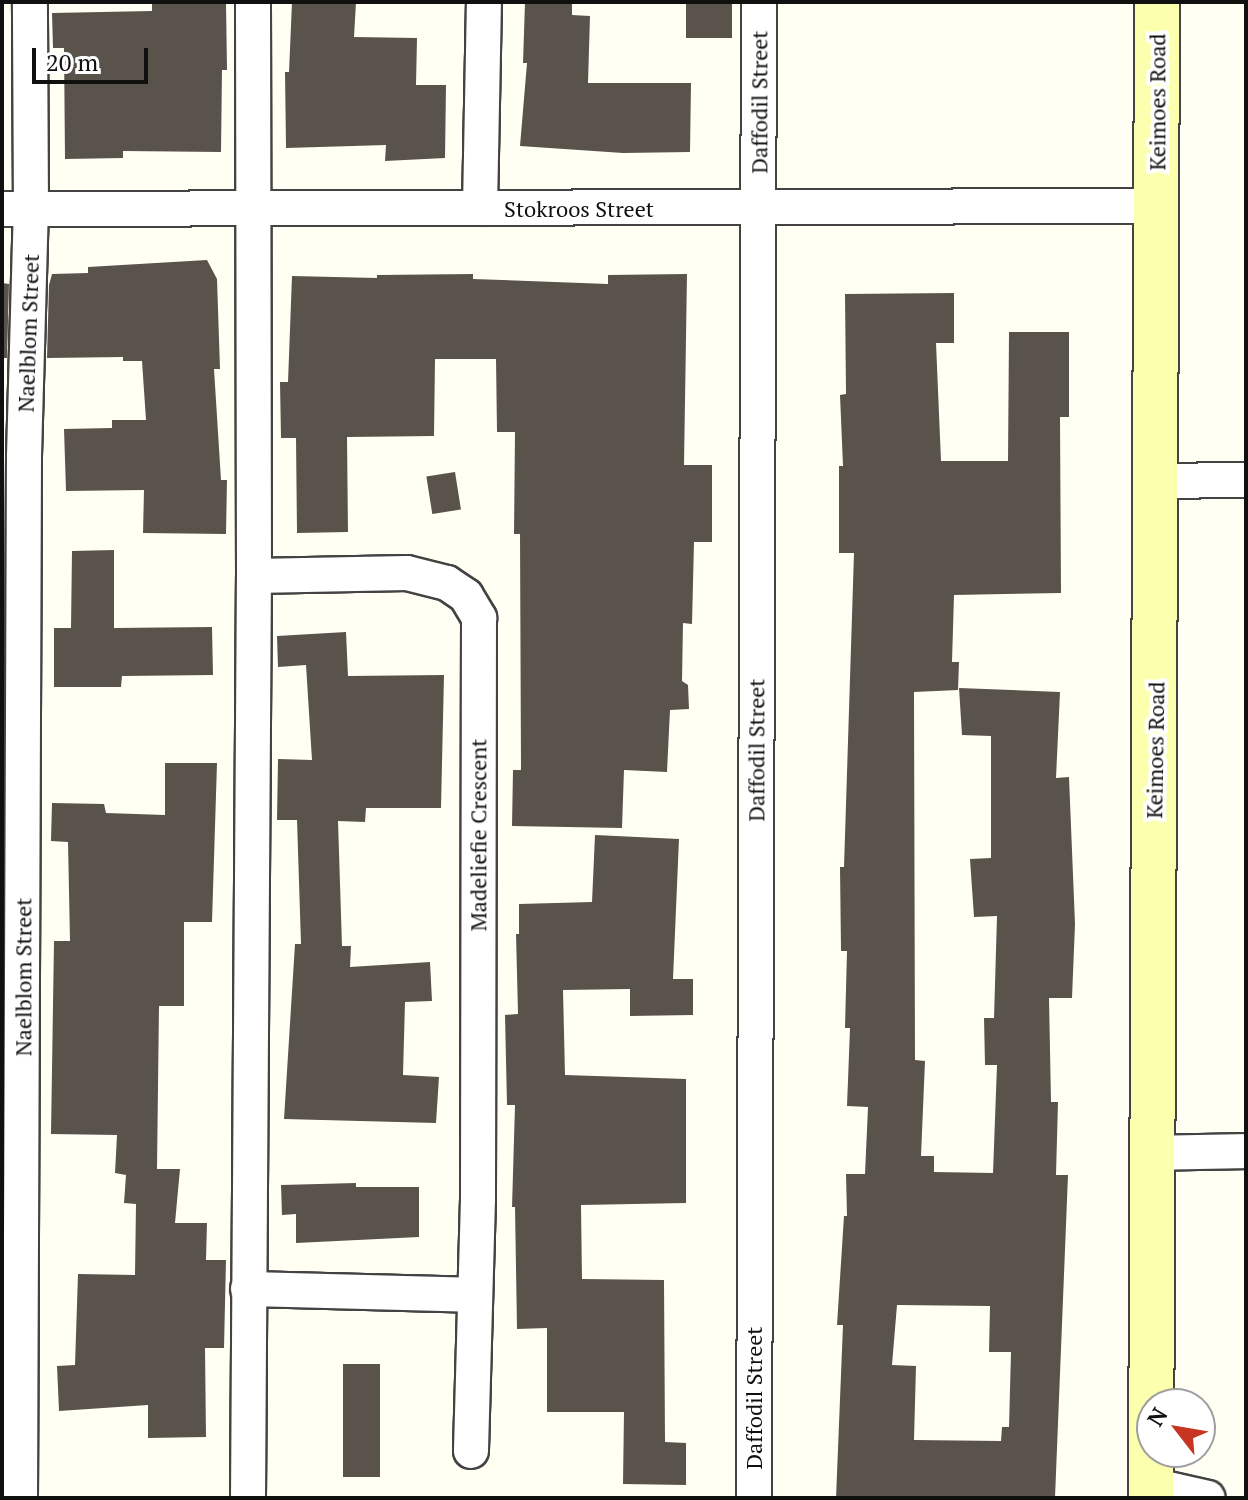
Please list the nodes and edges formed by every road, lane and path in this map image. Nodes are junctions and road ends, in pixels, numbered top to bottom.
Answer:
1 (30, 2) edge
2 (253, 2) edge
3 (484, 2) edge
4 (759, 2) edge
5 (1157, 2) edge
6 (1156, 206) junction
7 (251, 207) junction
8 (480, 208) junction
9 (17, 209) edge
10 (758, 209) junction
11 (13, 457) edge
12 (1246, 480) edge
13 (1158, 481) junction
14 (254, 576) junction
15 (12, 1130) edge
16 (1246, 1151) edge
17 (1151, 1153) junction
18 (248, 1289) junction
19 (473, 1295) junction
20 (471, 1451) dead end
21 (1151, 1491) edge
22 (20, 1498) edge
23 (248, 1498) edge
24 (754, 1498) edge
25 (1208, 1498) edge

1 - 9 street, Naelblom Street
2 - 7 street
3 - 8 street
4 - 10 street, Daffodil Street
5 - 6 street, Keimoes Road
6 - 10 street, Stokroos Street
6 - 13 street, Keimoes Road
7 - 8 street, Stokroos Street
7 - 9 street, Stokroos Street
7 - 14 street
8 - 10 street, Stokroos Street
9 - 11 street, Naelblom Street
10 - 24 street, Daffodil Street
11 - 15 street, Naelblom Street
12 - 13 street
13 - 17 street, Keimoes Road
14 - 18 street
14 - 19 street, Madeliefie Crescent
15 - 22 street, Naelblom Street
16 - 17 street
17 - 21 street, Keimoes Road
18 - 19 street
18 - 23 street
19 - 20 street, Madeliefie Crescent
21 - 25 street

